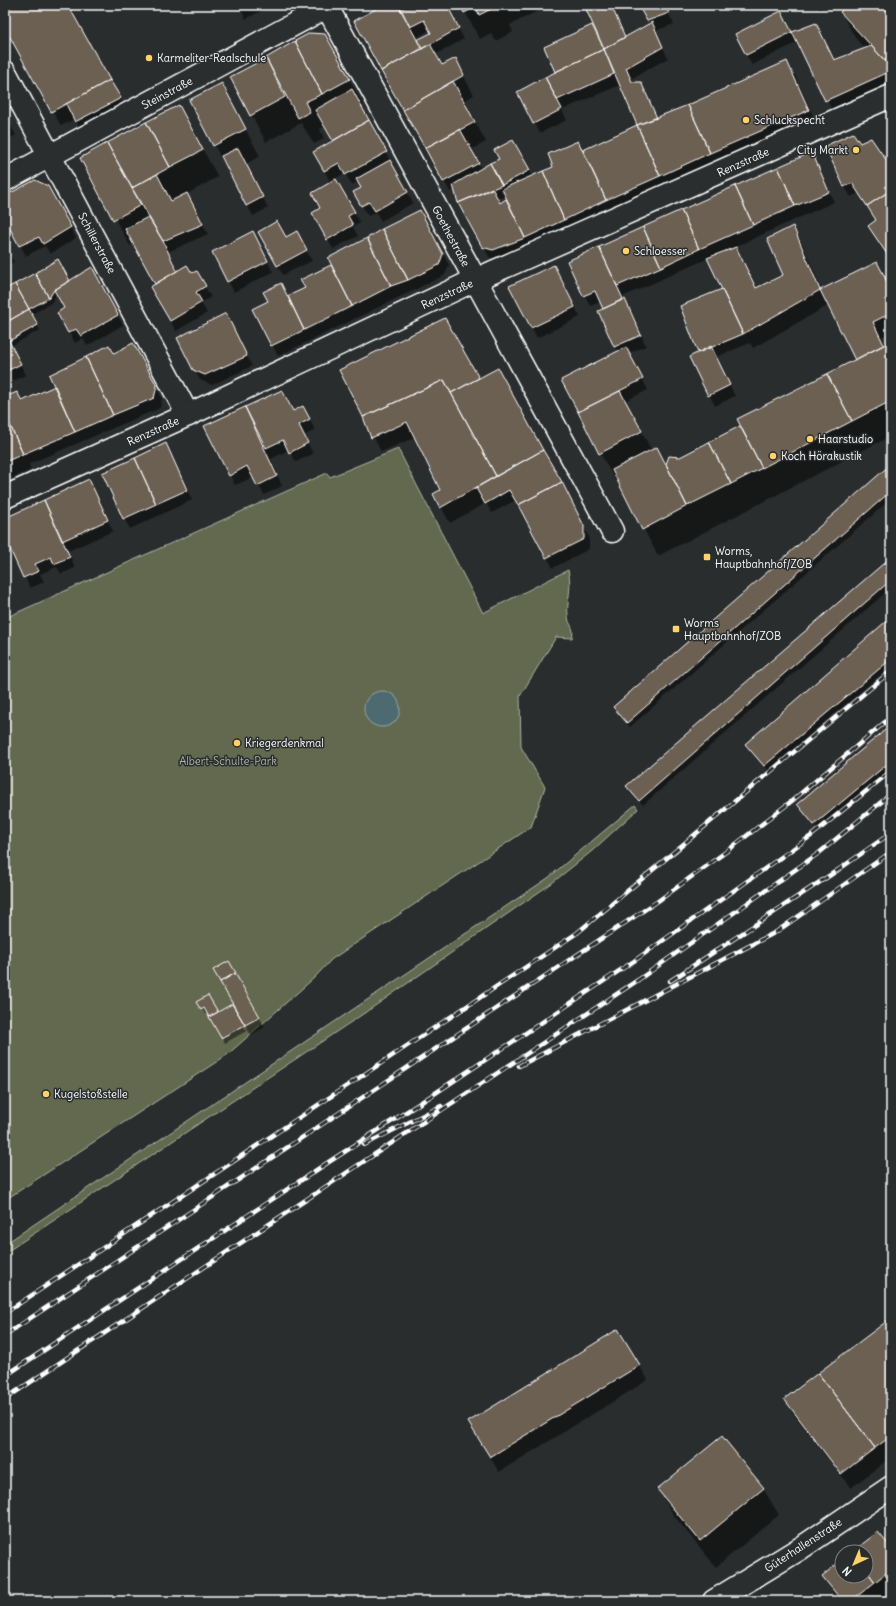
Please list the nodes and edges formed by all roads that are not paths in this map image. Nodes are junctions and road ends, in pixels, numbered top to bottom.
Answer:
1 (327, 6) edge
2 (5, 72) edge
3 (891, 96) edge
4 (50, 156) junction
5 (5, 180) edge
6 (475, 280) junction
7 (188, 415) junction
8 (5, 497) edge
9 (612, 531) dead end
10 (891, 1487) edge
11 (714, 1601) edge

1 - 4 street, Steinstraße
1 - 6 street, Goethestraße
2 - 4 street, Schillerstraße
3 - 6 street, Renzstraße
4 - 5 street, Steinstraße
4 - 7 street, Schillerstraße
6 - 7 street, Renzstraße
6 - 9 street, Goethestraße
7 - 8 street, Renzstraße
10 - 11 street, Güterhallenstraße

